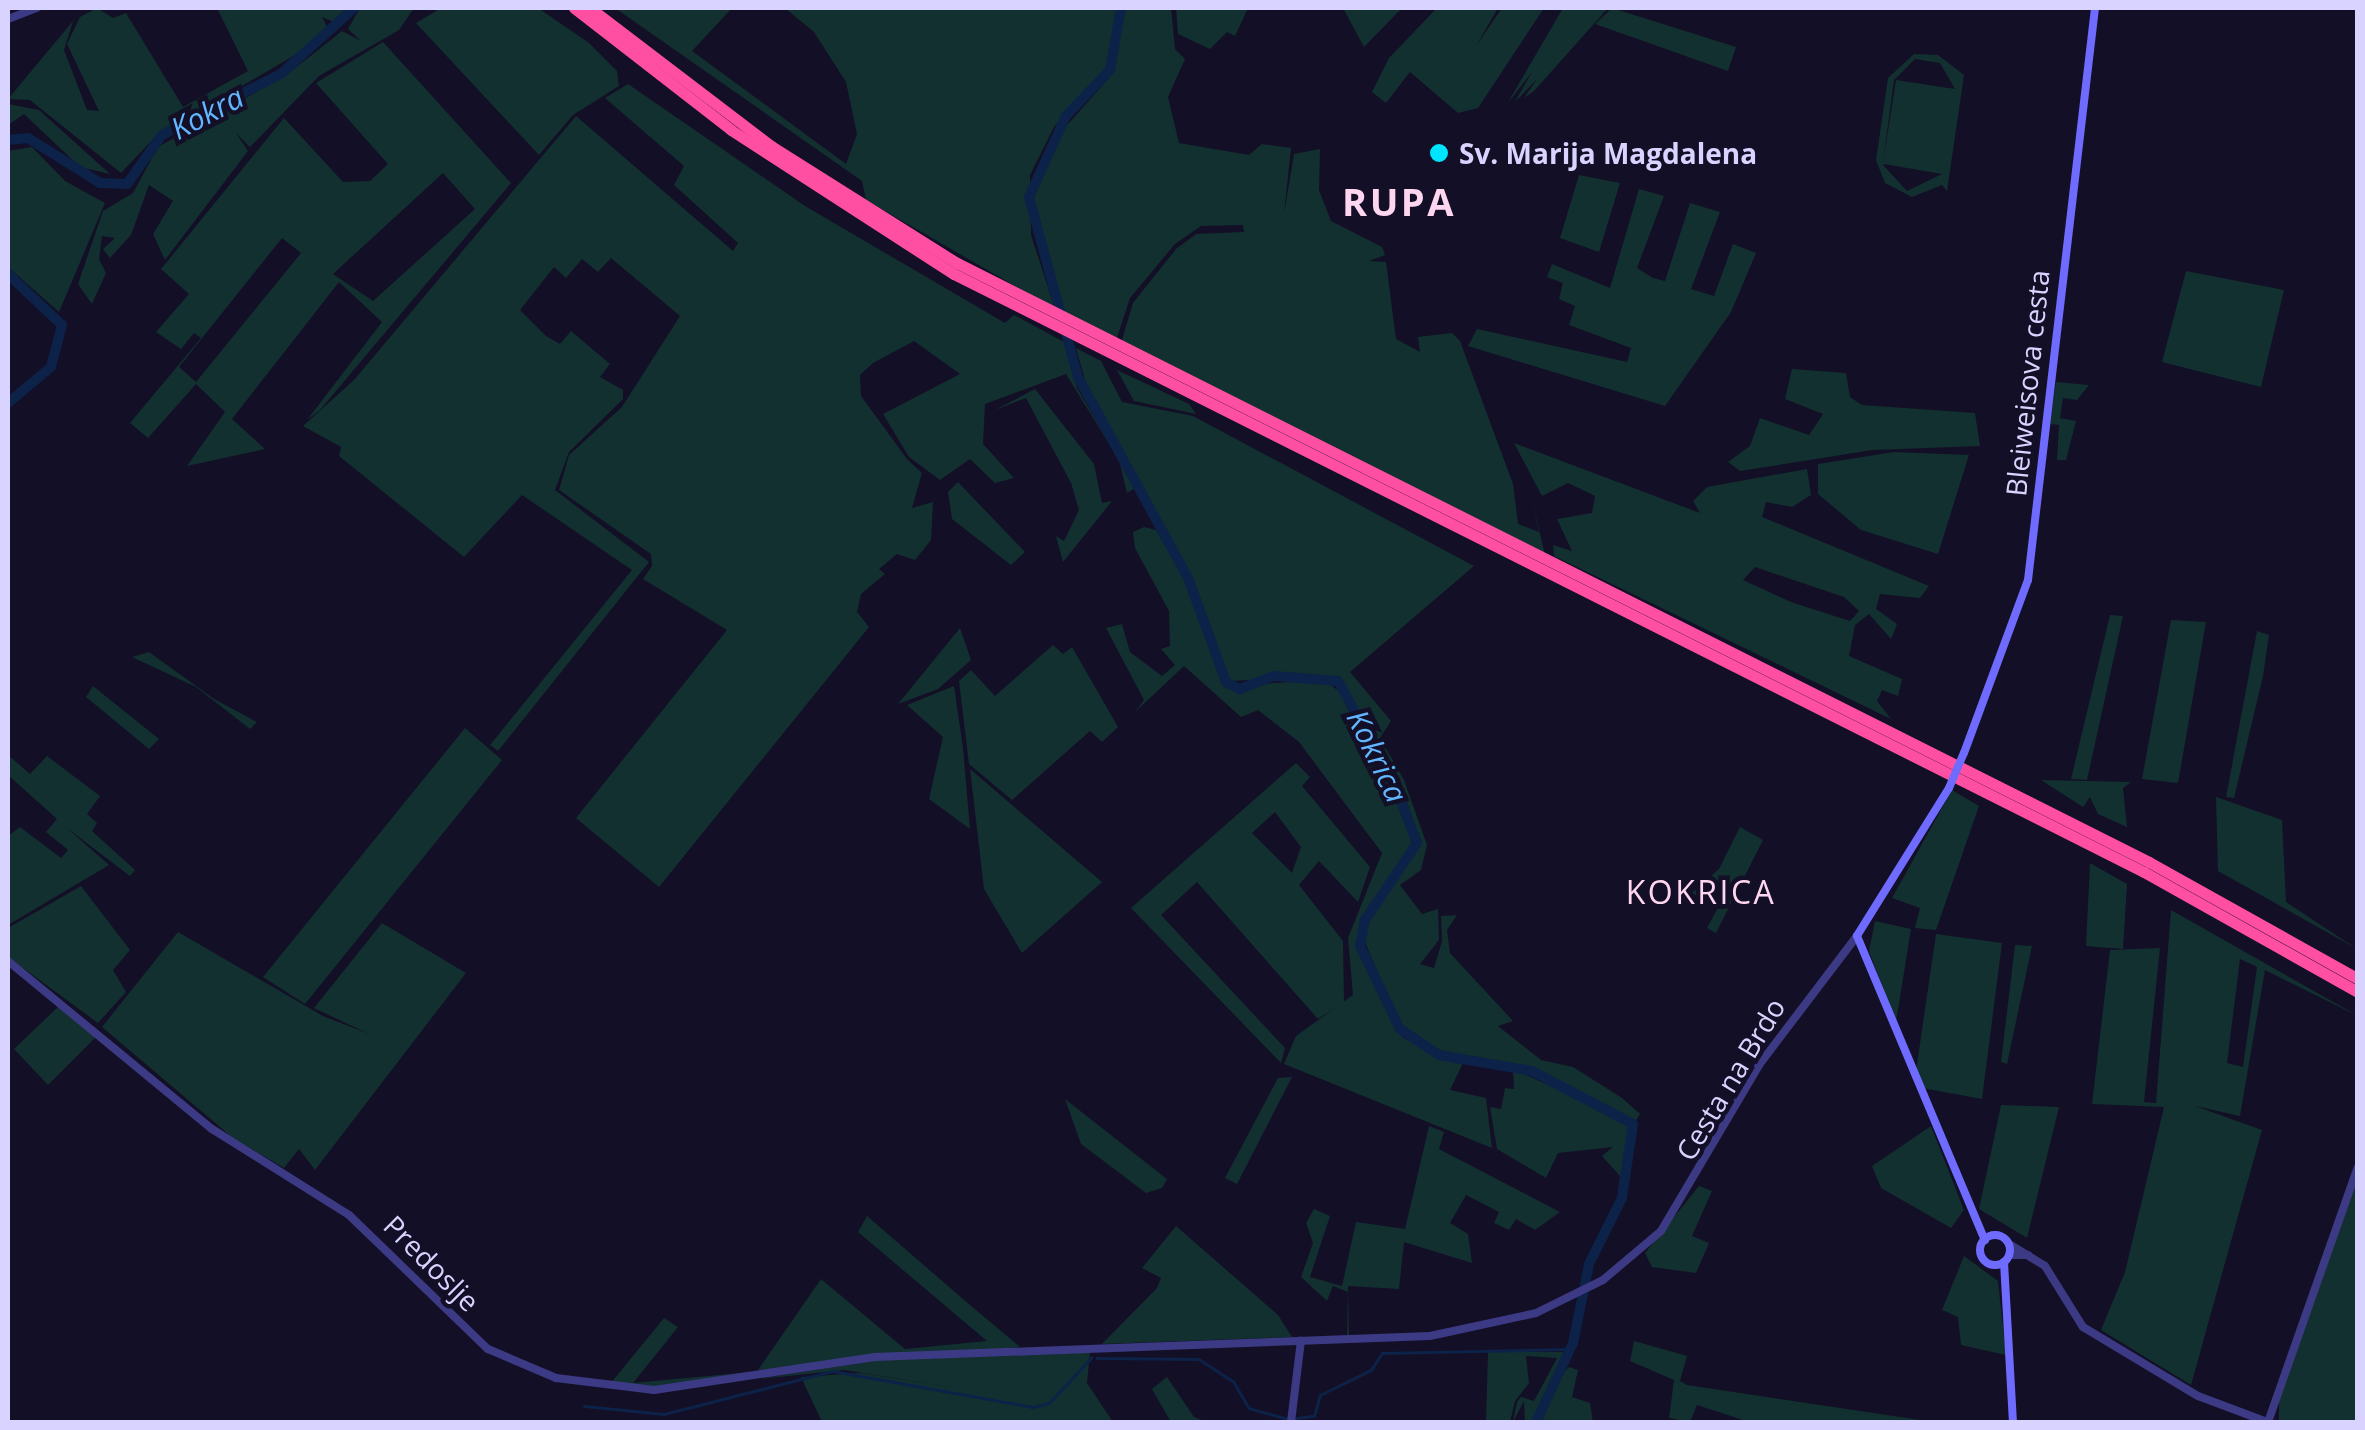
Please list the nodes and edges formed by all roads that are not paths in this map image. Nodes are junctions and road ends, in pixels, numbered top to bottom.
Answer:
1 (38, 8) edge
2 (574, 8) edge
3 (590, 8) edge
4 (2096, 8) edge
5 (8, 19) edge
6 (1006, 296) junction
7 (1133, 363) junction
8 (1857, 936) junction
9 (8, 961) edge
10 (2358, 980) edge
11 (2358, 992) edge
12 (2358, 1167) edge
13 (1974, 1210) junction
14 (1995, 1235) junction
15 (1985, 1240) junction
16 (2004, 1257) junction
17 (1301, 1341) junction
18 (1292, 1418) edge
19 (2013, 1422) edge
20 (2267, 1422) edge

1 - 5 street
2 - 6 highway
3 - 6 highway
4 - 8 main road, Bleiweisova cesta, bridge
6 - 7 highway
7 - 10 highway
7 - 11 highway
8 - 13 main road
8 - 17 street, Cesta na Brdo
9 - 17 street, Predoslje
12 - 20 street
13 - 14 main road
13 - 15 main road
14 - 15 main road
14 - 16 main road
15 - 16 main road
16 - 19 main road
16 - 20 street
17 - 18 street

